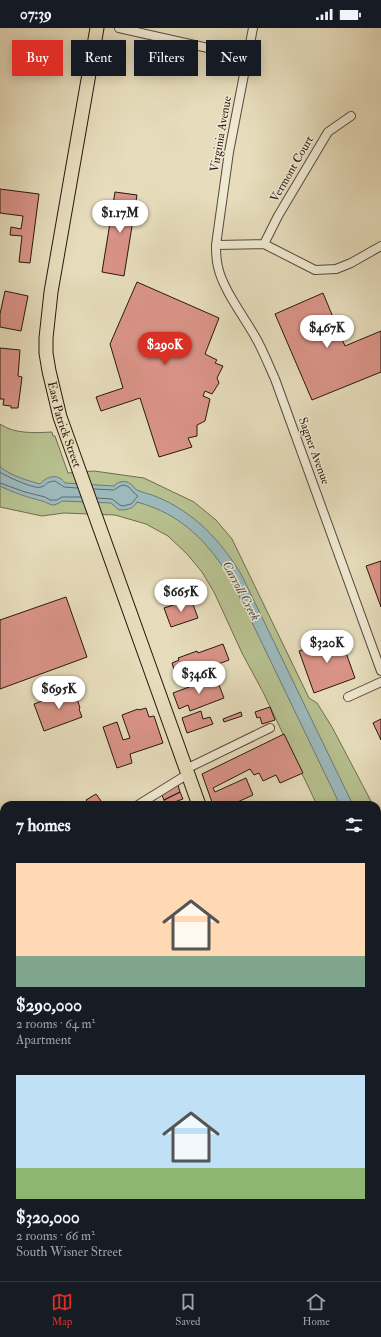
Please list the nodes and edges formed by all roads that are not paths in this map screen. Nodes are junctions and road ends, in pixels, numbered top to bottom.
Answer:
1 (97, 28) edge
2 (119, 28) edge
3 (253, 28) edge
4 (251, 40) edge
5 (206, 48) edge
6 (244, 76) edge
7 (351, 116) dead end
8 (264, 244) junction
9 (216, 245) junction
10 (381, 246) edge
11 (381, 671) edge
12 (381, 682) edge
13 (348, 697) dead end
14 (270, 728) dead end
15 (187, 772) junction
16 (144, 801) edge
17 (198, 801) edge

1 - 15 main road, East Patrick Street
2 - 5 street
3 - 4 street, Virginia Avenue
6 - 9 street, Virginia Avenue
7 - 8 street, Vermont Court
8 - 9 street
8 - 10 street
9 - 11 street, Sagner Avenue
12 - 13 street
14 - 15 street
15 - 16 street
15 - 17 main road, East Patrick Street

